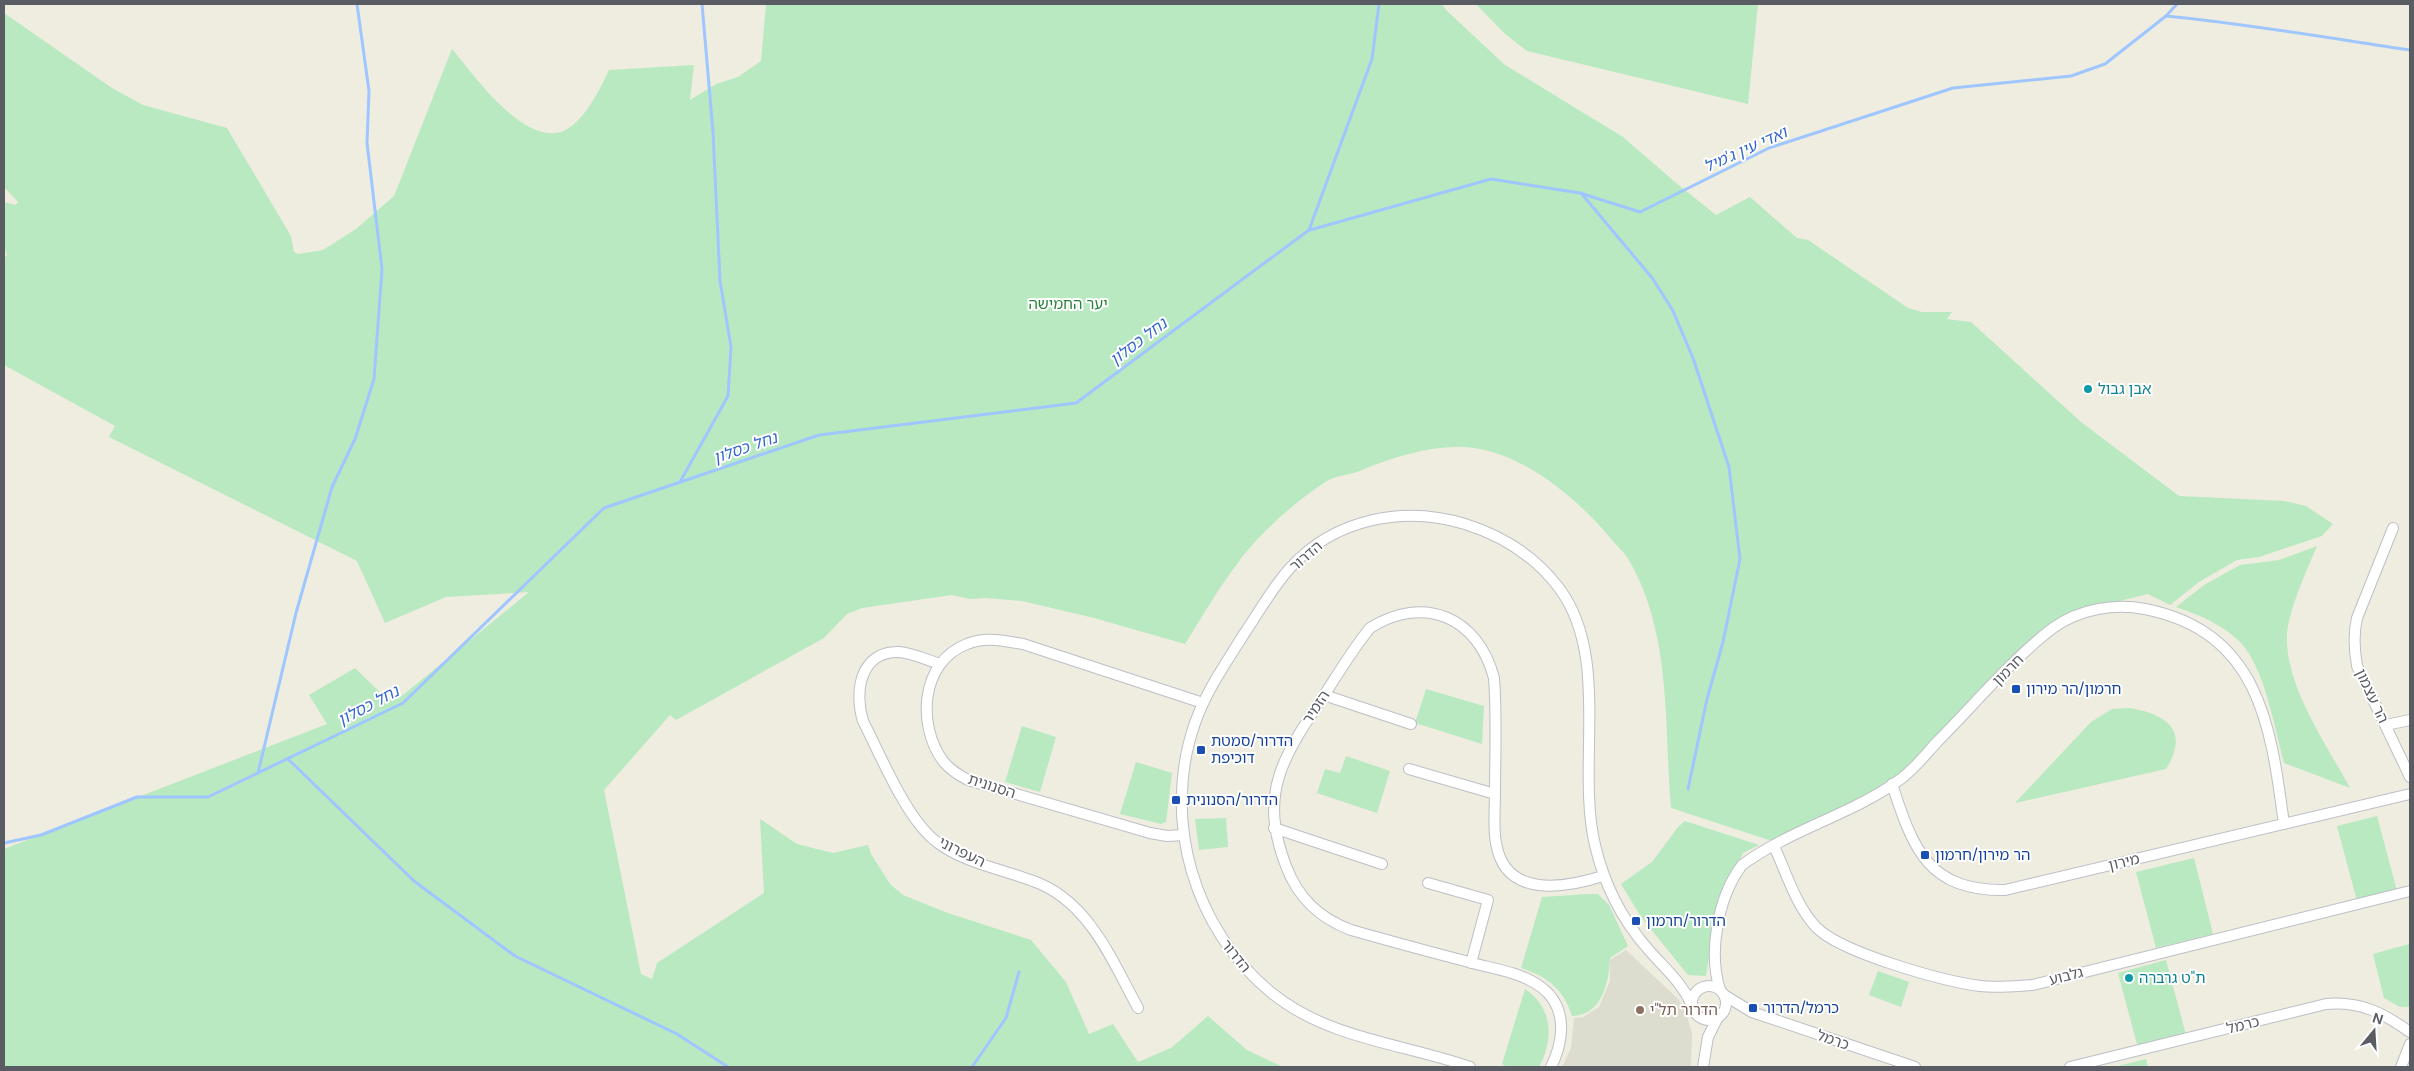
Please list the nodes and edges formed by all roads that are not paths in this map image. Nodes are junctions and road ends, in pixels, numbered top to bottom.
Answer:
1 (2394, 528) dead end
2 (940, 664) junction
3 (1324, 695) junction
4 (1203, 702) junction
5 (2410, 720) edge
6 (1411, 724) dead end
7 (2386, 726) junction
8 (1409, 769) dead end
9 (2410, 777) edge
10 (1892, 784) junction
11 (1495, 794) junction
12 (2410, 794) edge
13 (2284, 824) junction
14 (1274, 828) junction
15 (1184, 834) junction
16 (1774, 846) junction
17 (1382, 864) dead end
18 (1603, 876) junction
19 (1428, 883) dead end
20 (2410, 891) edge
21 (1471, 963) junction
22 (1715, 963) junction
23 (1680, 982) junction
24 (1702, 987) junction
25 (1722, 993) junction
26 (1138, 1008) dead end
27 (1694, 1010) junction
28 (1752, 1012) junction
29 (1719, 1016) junction
30 (2410, 1032) edge
31 (1706, 1044) junction
32 (2410, 1044) edge
33 (1470, 1067) edge
34 (1551, 1067) edge
35 (1703, 1067) edge
36 (1915, 1067) edge
37 (2070, 1067) edge
38 (2401, 1067) edge

1 - 7 street, הר עצמון
2 - 4 street, הסנונית
2 - 15 street, הסנונית
2 - 26 street, העפרוני
3 - 6 street
3 - 11 street, הזמיר
3 - 14 street, הזמיר
4 - 15 street, הדרור
4 - 18 street, הדרור
5 - 7 street
7 - 9 street, הר עצמון
8 - 11 street
10 - 13 street, מירון
10 - 13 street, חרמון
10 - 16 street, חרמון
11 - 18 street, הזמיר
12 - 13 street, מירון
14 - 17 street
14 - 21 street, הזמיר
15 - 33 street, הדרור
16 - 20 street, גלבוע
16 - 22 street, חרמון
18 - 23 street, הדרור
19 - 21 street
21 - 34 street, הזמיר
22 - 24 street, חרמון
22 - 25 street, חרמון
23 - 24 street
23 - 27 street, הדרור
24 - 25 street
24 - 27 street
25 - 28 street, כרמל
25 - 29 street
27 - 29 street
27 - 31 street
28 - 29 street, כרמל
28 - 36 street, כרמל
29 - 31 street
30 - 37 street, כרמל
31 - 35 street
32 - 38 street

